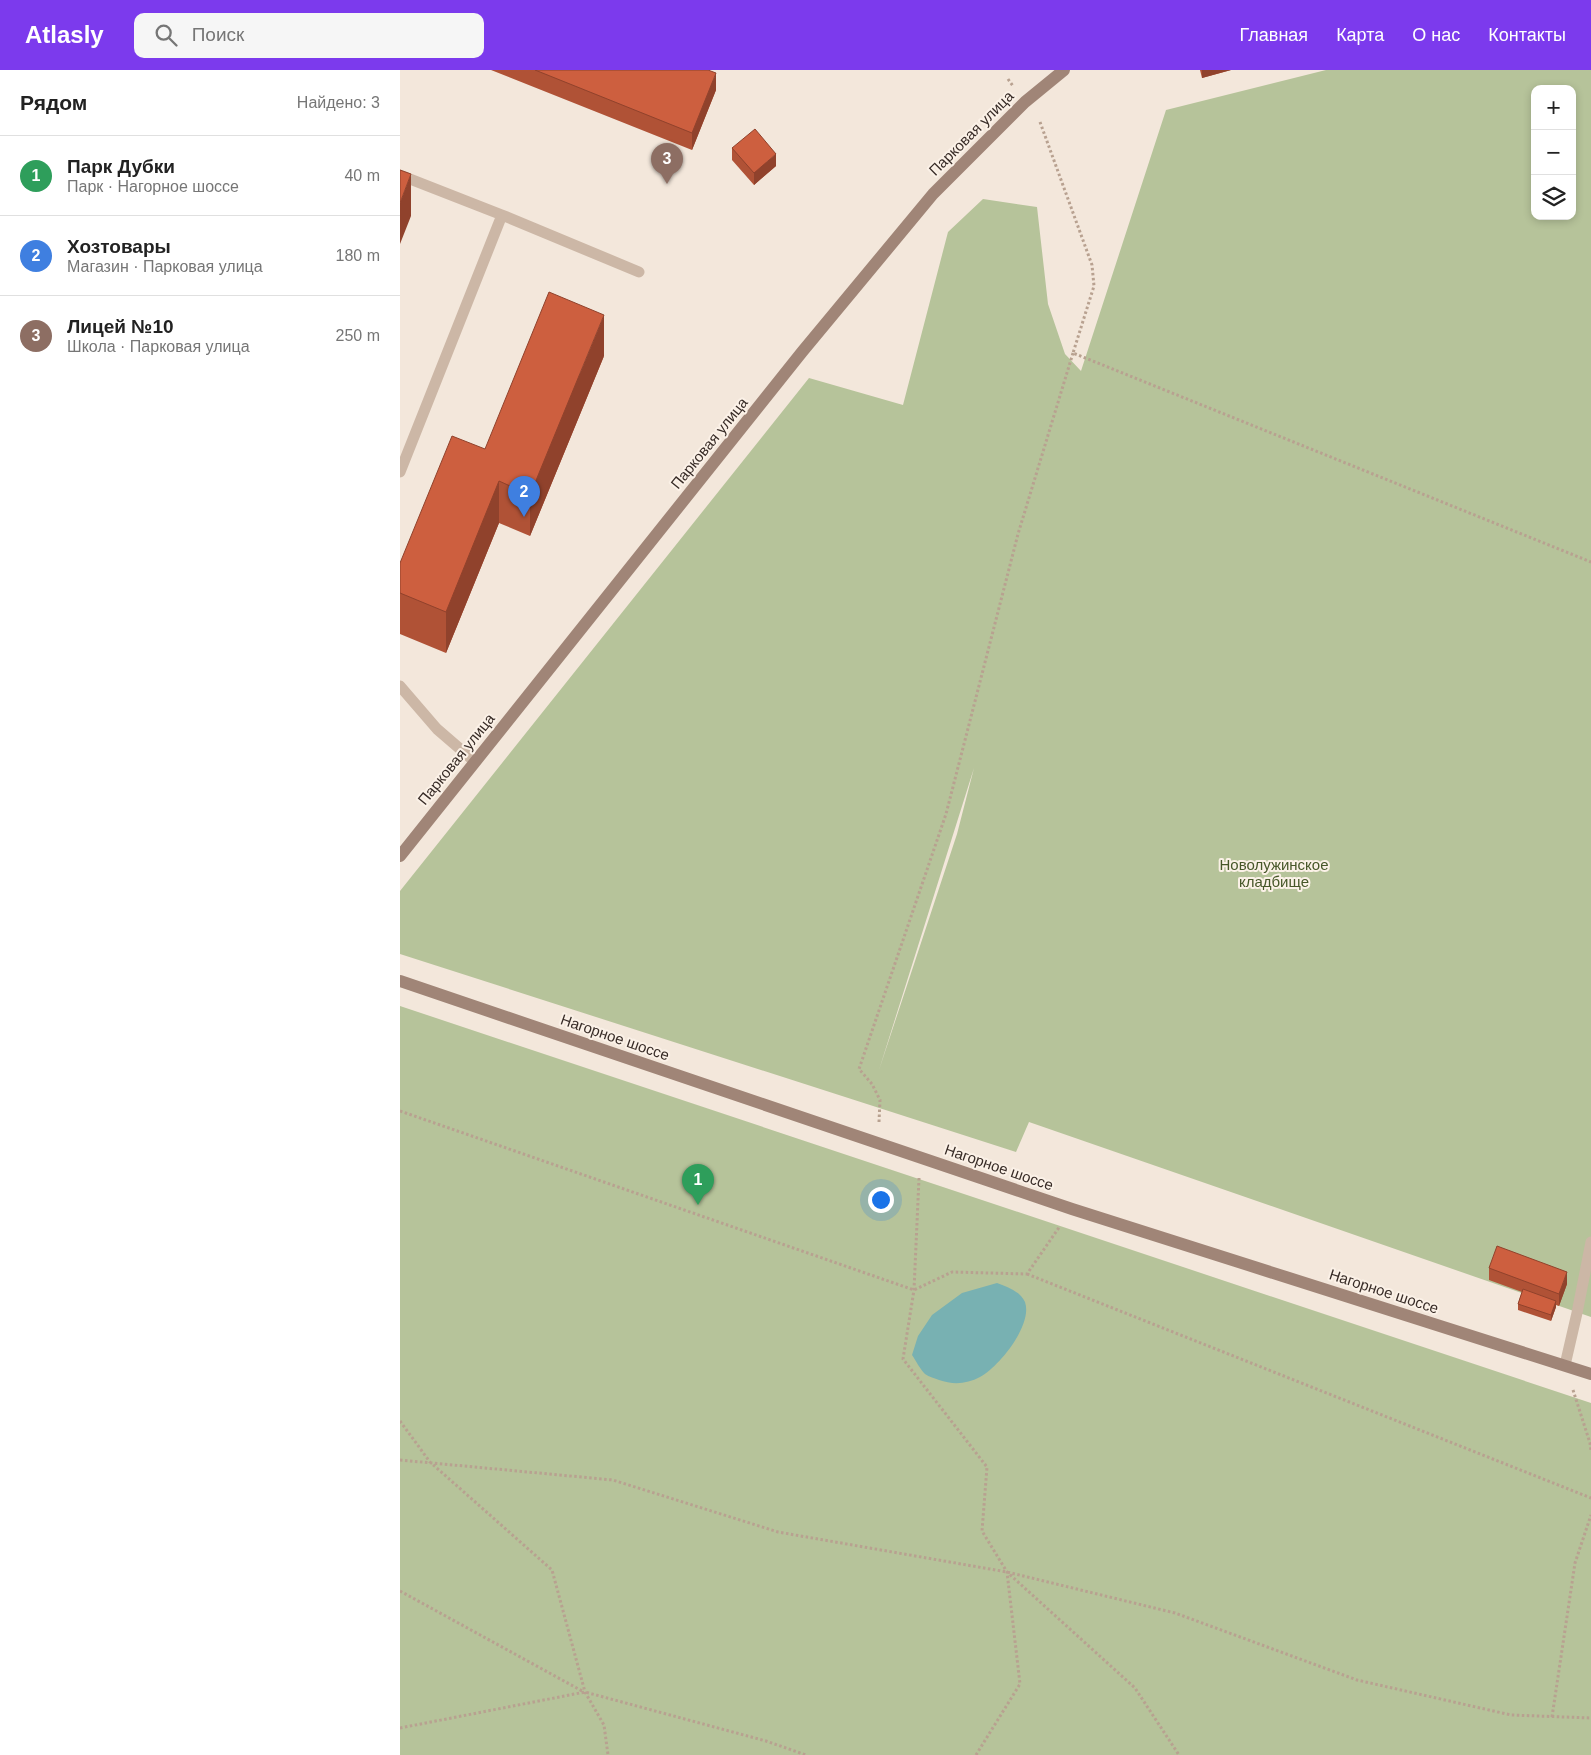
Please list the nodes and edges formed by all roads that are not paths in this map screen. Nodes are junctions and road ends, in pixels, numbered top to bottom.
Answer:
1 (1064, 70) edge
2 (400, 175) edge
3 (502, 215) junction
4 (639, 272) dead end
5 (400, 472) edge
6 (400, 686) edge
7 (474, 761) junction
8 (400, 856) edge
9 (400, 981) edge
10 (1591, 1242) edge
11 (1565, 1365) junction
12 (1591, 1374) edge

1 - 7 street, Парковая улица
2 - 3 lane
3 - 4 lane
3 - 5 lane
6 - 7 lane
7 - 8 street, Парковая улица
9 - 11 street, Нагорное шоссе
10 - 11 lane
11 - 12 street, Нагорное шоссе

